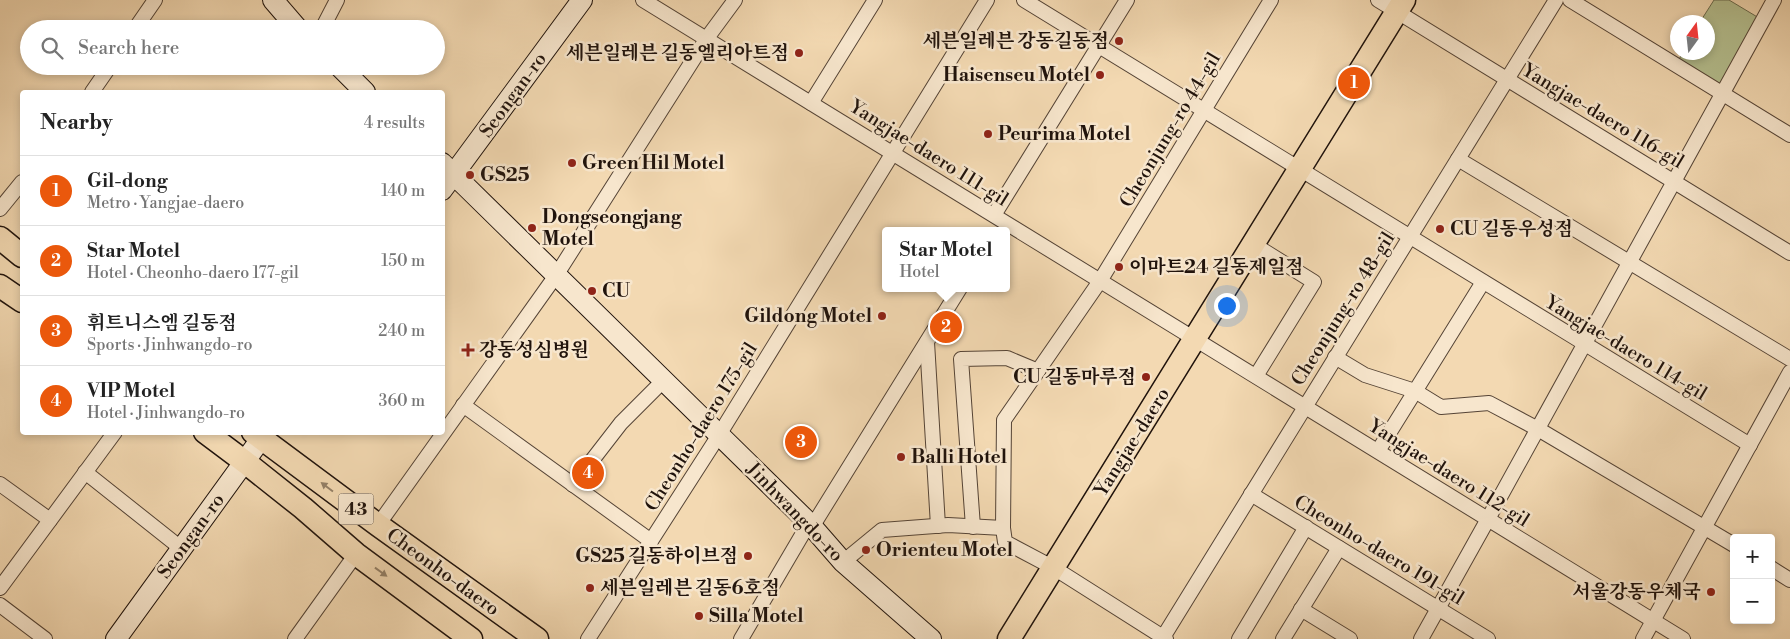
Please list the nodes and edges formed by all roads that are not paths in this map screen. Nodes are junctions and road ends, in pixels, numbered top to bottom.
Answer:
1 (155, 0) edge
2 (273, 0) edge
3 (337, 0) edge
4 (582, 0) edge
5 (644, 0) edge
6 (735, 0) edge
7 (875, 0) edge
8 (987, 0) edge
9 (1024, 0) edge
10 (1127, 0) edge
11 (1271, 0) edge
12 (1378, 0) edge
13 (1556, 0) edge
14 (1570, 0) edge
15 (1768, 2) edge
16 (1401, 6) edge
17 (141, 20) edge
18 (290, 20) edge
19 (327, 20) edge
20 (707, 38) junction
21 (1099, 46) junction
22 (104, 75) edge
23 (348, 75) edge
24 (1507, 80) junction
25 (93, 90) edge
26 (363, 90) edge
27 (1722, 93) junction
28 (811, 103) junction
29 (1203, 110) junction
30 (1789, 132) edge
31 (892, 153) junction
32 (1458, 159) junction
33 (1300, 170) junction
34 (447, 176) edge
35 (1674, 182) junction
36 (20, 184) edge
37 (0, 209) edge
38 (997, 222) edge
39 (1010, 229) edge
40 (1409, 237) junction
41 (0, 238) edge
42 (1254, 244) junction
43 (1790, 253) edge
44 (20, 254) edge
45 (1629, 262) junction
46 (557, 274) junction
47 (1100, 280) junction
48 (1484, 282) junction
49 (0, 286) edge
50 (958, 292) edge
51 (20, 300) edge
52 (1195, 339) junction
53 (927, 342) junction
54 (1584, 344) junction
55 (1335, 357) junction
56 (1790, 359) edge
57 (1038, 371) junction
58 (1790, 372) edge
59 (1256, 376) junction
60 (664, 380) junction
61 (1415, 391) junction
62 (463, 405) junction
63 (1305, 406) junction
64 (1538, 429) junction
65 (445, 430) edge
66 (112, 435) edge
67 (209, 435) edge
68 (259, 435) edge
69 (261, 435) edge
70 (442, 435) edge
71 (719, 435) junction
72 (1750, 445) junction
73 (1378, 451) junction
74 (245, 462) junction
75 (85, 472) junction
76 (0, 484) edge
77 (573, 484) junction
78 (1251, 494) junction
79 (1488, 519) junction
80 (50, 520) junction
81 (378, 525) junction
82 (810, 525) junction
83 (938, 526) junction
84 (973, 527) junction
85 (1306, 527) junction
86 (1705, 527) junction
87 (1003, 528) junction
88 (651, 541) junction
89 (1730, 543) edge
90 (182, 548) junction
91 (1339, 548) junction
92 (356, 554) junction
93 (843, 562) junction
94 (1054, 568) junction
95 (1775, 571) edge
96 (1790, 580) edge
97 (0, 588) edge
98 (0, 605) edge
99 (1438, 608) junction
100 (1302, 609) junction
101 (1654, 621) junction
102 (1163, 638) edge
103 (45, 639) edge
104 (116, 639) edge
105 (295, 639) edge
106 (471, 639) edge
107 (537, 639) edge
108 (588, 639) edge
109 (741, 639) edge
110 (931, 639) edge
111 (1009, 639) edge
112 (1239, 639) edge
113 (1283, 639) edge
114 (1350, 639) edge
115 (1420, 639) edge
116 (1488, 639) edge
117 (1644, 639) edge
118 (1683, 639) edge

1 - 17 street
2 - 18 street
3 - 19 street
4 - 34 street, Seongan-ro
5 - 20 street, Yangjae-daero 111-gil
6 - 20 street
7 - 28 street
8 - 31 street, Cheonho-daero 175-gil
9 - 21 street, Yangjae-daero 114-gil
10 - 21 street
11 - 29 street, Cheonjung-ro 44-gil
12 - 16 street, Yangjae-daero 116-gil
13 - 24 street, Cheonjung-ro 48-gil
14 - 27 street
15 - 27 street
16 - 24 street, Yangjae-daero 116-gil
16 - 33 main road, Yangjae-daero
20 - 28 street, Yangjae-daero 111-gil
20 - 46 street
21 - 29 street, Yangjae-daero 114-gil
21 - 38 street
22 - 25 street
23 - 26 street
24 - 32 street, Cheonjung-ro 48-gil
24 - 35 street, Yangjae-daero 116-gil
27 - 30 street
27 - 35 street
28 - 31 street, Yangjae-daero 111-gil
29 - 33 street, Yangjae-daero 114-gil
29 - 47 street, Cheonjung-ro 44-gil
31 - 38 street, Yangjae-daero 111-gil
31 - 71 street, Cheonho-daero 175-gil
32 - 40 street, Cheonjung-ro 48-gil
32 - 45 street
33 - 40 street, Yangjae-daero 114-gil
33 - 42 main road, Yangjae-daero
34 - 46 street, Jinhwangdo-ro
35 - 43 street, Yangjae-daero 116-gil
35 - 45 street
36 - 37 street
39 - 47 street, Yangjae-daero 111-gil
40 - 48 street, Yangjae-daero 114-gil
40 - 55 street, Cheonjung-ro 48-gil
41 - 44 main road
42 - 52 main road, Yangjae-daero
42 - 59 street
45 - 54 street
45 - 56 street
46 - 60 street, Jinhwangdo-ro
46 - 62 street
47 - 52 street, Yangjae-daero 111-gil
47 - 57 street, Cheonjung-ro 44-gil
48 - 54 street, Yangjae-daero 114-gil
48 - 61 street
49 - 51 main road
50 - 53 street
52 - 59 street, Yangjae-daero 112-gil
52 - 94 main road, Yangjae-daero
53 - 82 street
53 - 83 street
54 - 64 street
54 - 72 street, Yangjae-daero 114-gil
55 - 61 street
55 - 63 street, Cheonjung-ro 48-gil
57 - 84 street
57 - 87 street, Cheonjung-ro 44-gil
58 - 72 street
59 - 63 street, Yangjae-daero 112-gil
60 - 71 street, Jinhwangdo-ro
60 - 77 street
61 - 64 street
61 - 73 street
62 - 65 street
62 - 77 street, Cheonho-daero 175-gil
63 - 73 street, Yangjae-daero 112-gil
63 - 78 street, Cheonjung-ro 48-gil
64 - 79 street
64 - 86 street
66 - 75 street
67 - 74 main road, Cheonho-daero / 43
68 - 74 street, Seongan-ro
81 -> 69 main road, Cheonho-daero / 43
70 - 81 street
71 - 82 street, Jinhwangdo-ro
71 - 88 street, Cheonho-daero 175-gil
72 - 86 street
73 - 79 street, Yangjae-daero 112-gil
74 - 90 street, Seongan-ro
74 - 92 main road, Cheonho-daero / 43
75 - 80 street
75 - 90 street
76 - 80 street
77 - 88 street, Cheonho-daero 175-gil
78 - 85 street, Cheonho-daero 191-gil
78 - 102 street, Cheonjung-ro 48-gil
79 - 99 street
79 - 101 street, Yangjae-daero 112-gil
80 - 97 street
81 - 107 main road, Cheonho-daero / 43
82 - 93 street, Jinhwangdo-ro
82 - 109 street
83 - 84 street
83 - 93 street
84 - 87 street
85 - 91 street, Cheonho-daero 191-gil
85 - 112 street
86 - 89 street
86 - 101 street
87 - 94 street
88 - 108 street, Cheonho-daero 175-gil
90 - 104 street, Seongan-ro
91 - 99 street, Cheonho-daero 191-gil
91 - 100 street
92 - 105 street
92 -> 106 main road, Cheonho-daero / 43
93 - 110 street, Jinhwangdo-ro
94 - 102 street
94 - 111 main road, Yangjae-daero
95 - 96 street
98 - 103 street
99 - 115 street
99 - 116 street, Cheonho-daero 191-gil
100 - 113 street
100 - 114 street
101 - 117 street
101 - 118 street, Yangjae-daero 112-gil

